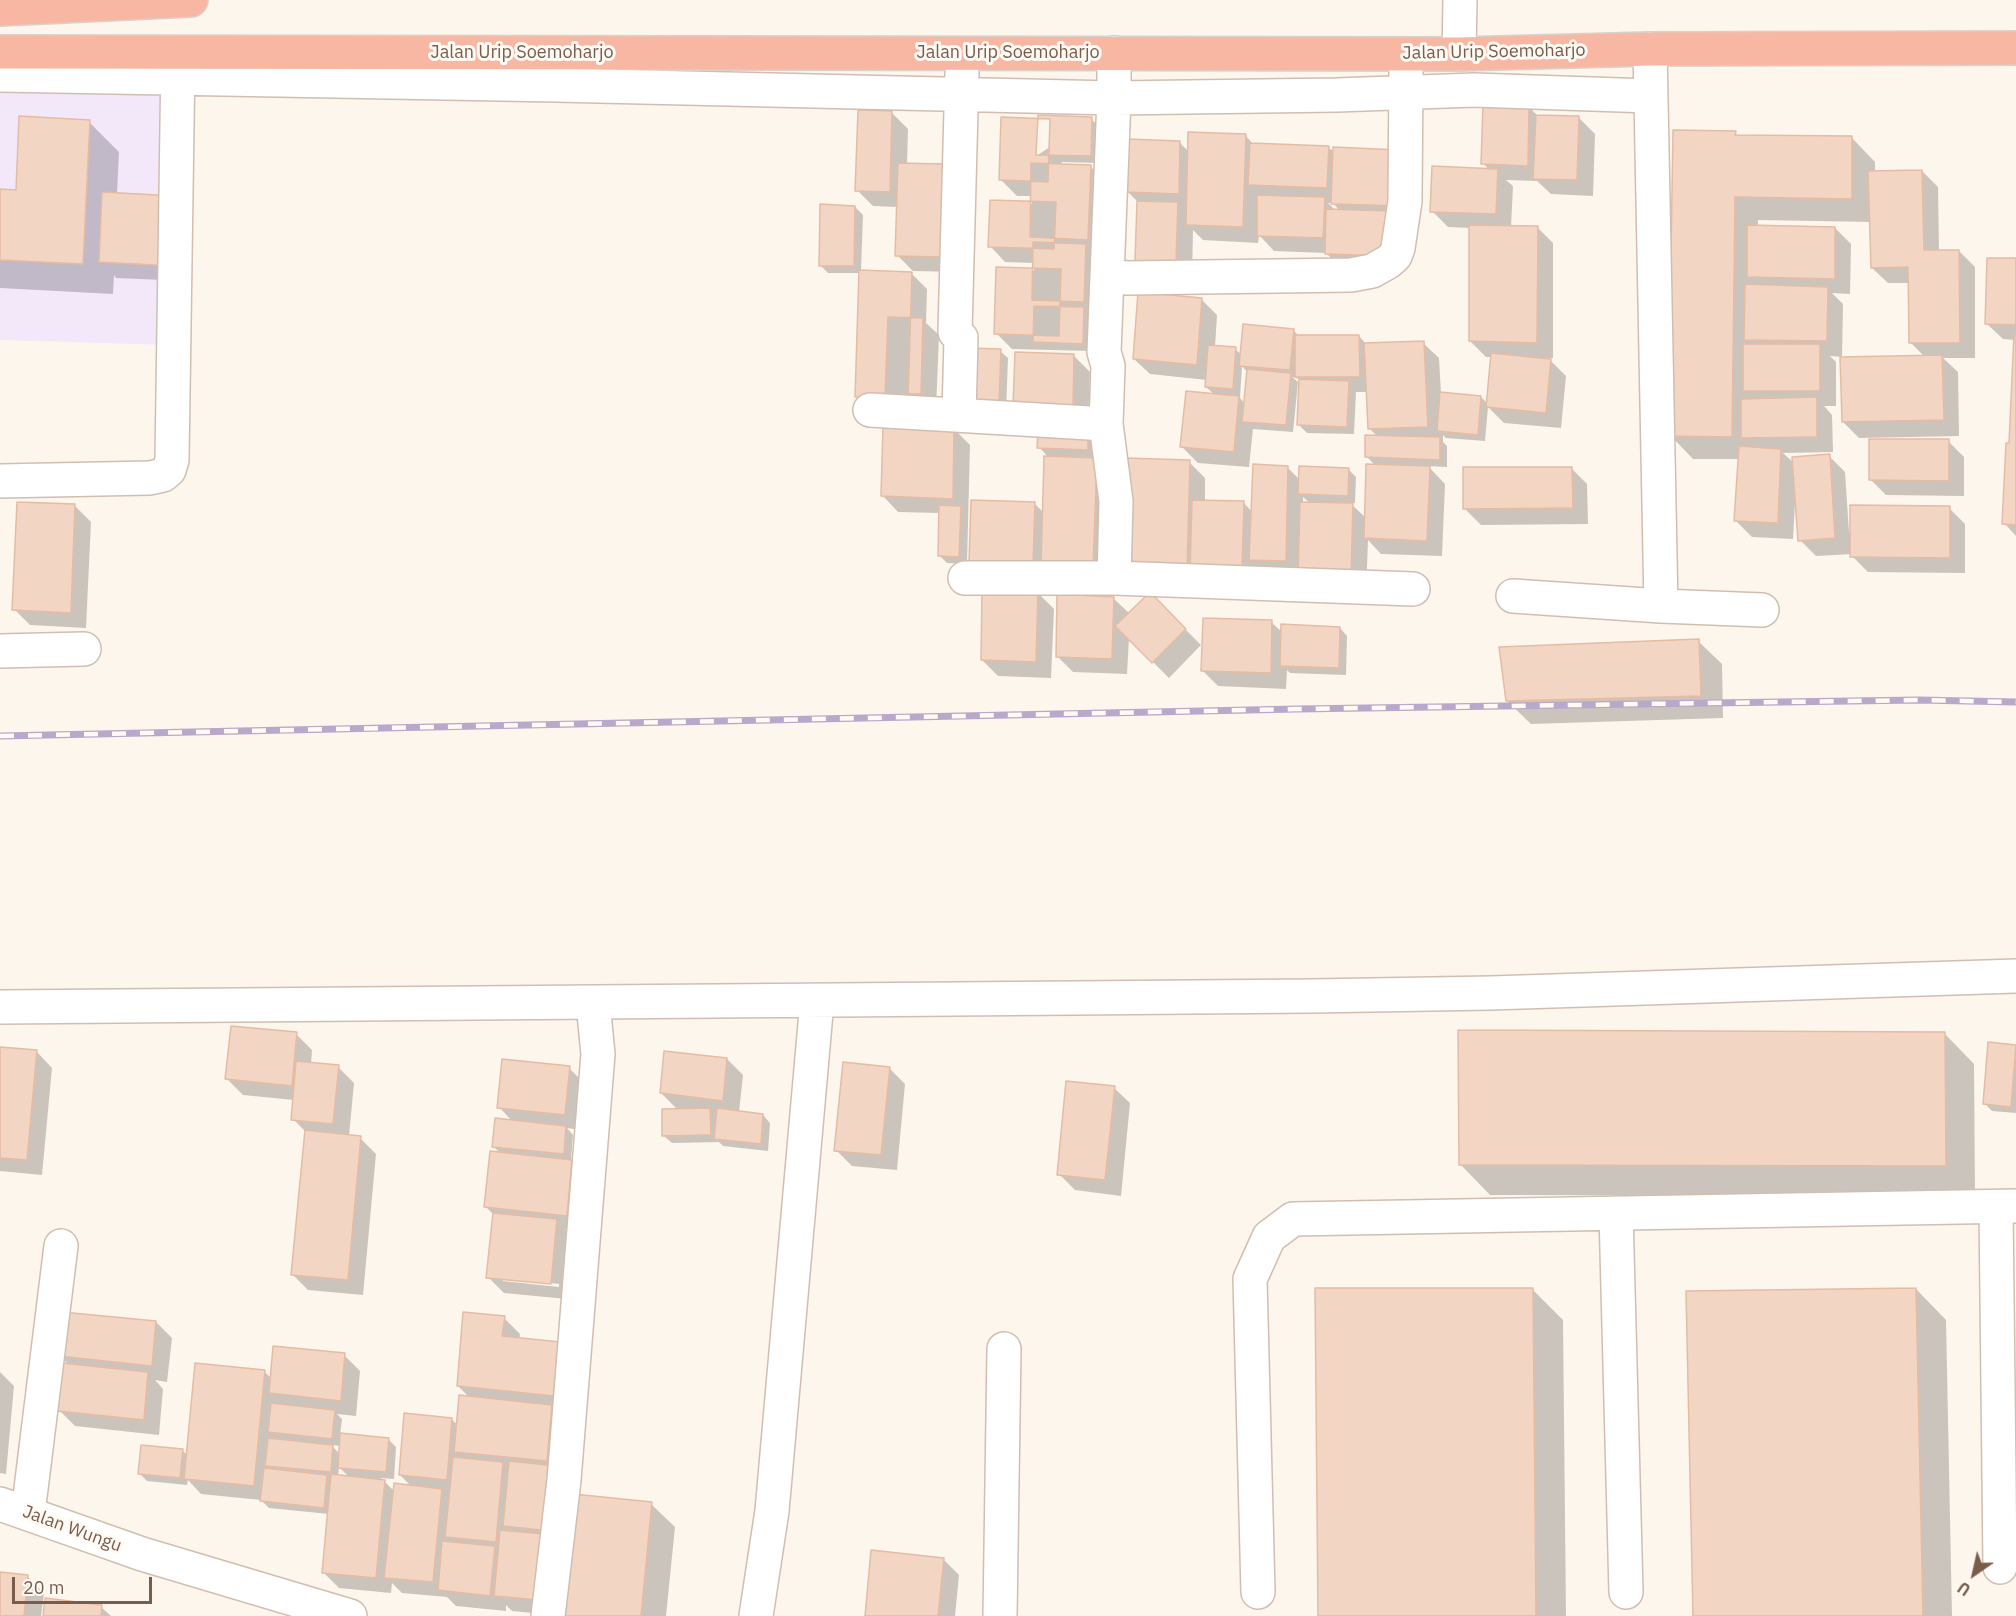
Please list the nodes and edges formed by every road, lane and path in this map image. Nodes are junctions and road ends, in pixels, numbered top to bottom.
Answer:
1 (192, 0) edge
2 (1460, 0) edge
3 (0, 9) edge
4 (2016, 48) edge
5 (1650, 49) junction
6 (0, 52) edge
7 (1114, 53) junction
8 (962, 54) junction
9 (1406, 54) junction
10 (1459, 54) junction
11 (178, 66) junction
12 (0, 75) edge
13 (1406, 93) junction
14 (962, 94) junction
15 (1650, 96) junction
16 (1114, 98) junction
17 (1107, 276) junction
18 (870, 411) dead end
19 (959, 415) junction
20 (1106, 424) junction
21 (0, 481) edge
22 (965, 578) dead end
23 (1114, 578) junction
24 (1413, 589) dead end
25 (1513, 596) dead end
26 (1661, 606) junction
27 (1762, 610) dead end
28 (84, 649) dead end
29 (0, 651) edge
30 (2016, 976) edge
31 (817, 1001) junction
32 (593, 1003) junction
33 (0, 1006) edge
34 (2006, 1206) edge
35 (1616, 1214) junction
36 (61, 1246) dead end
37 (1004, 1349) dead end
38 (14, 1508) edge
39 (2000, 1567) dead end
40 (1258, 1592) dead end
41 (1626, 1592) dead end
42 (350, 1616) edge
43 (548, 1616) edge
44 (756, 1616) edge
45 (1000, 1616) edge

1 - 3 highway
2 - 10 street
4 - 5 highway, Jalan Urip Soemoharjo
5 - 10 highway, Jalan Urip Soemoharjo
5 - 15 street
6 - 11 highway, Jalan Urip Soemoharjo
7 - 8 highway, Jalan Urip Soemoharjo
7 - 9 highway, Jalan Urip Soemoharjo
7 - 16 street
8 - 11 highway, Jalan Urip Soemoharjo
8 - 14 street
9 - 10 highway, Jalan Urip Soemoharjo
9 - 13 street
11 - 12 street
11 - 14 street
11 - 21 street
13 - 15 street
13 - 16 street
13 - 17 street
14 - 16 street
14 - 19 street
15 - 26 street
16 - 17 street
17 - 20 street
18 - 19 street
19 - 20 street
20 - 23 street
22 - 23 street
23 - 24 street
25 - 26 street
26 - 27 street
28 - 29 street
30 - 31 street
31 - 32 street
31 - 44 street
32 - 33 street
32 - 43 street
34 - 35 street
34 - 39 street
35 - 40 street
35 - 41 street
36 - 38 street
37 - 45 street
38 - 42 street, Jalan Wungu

